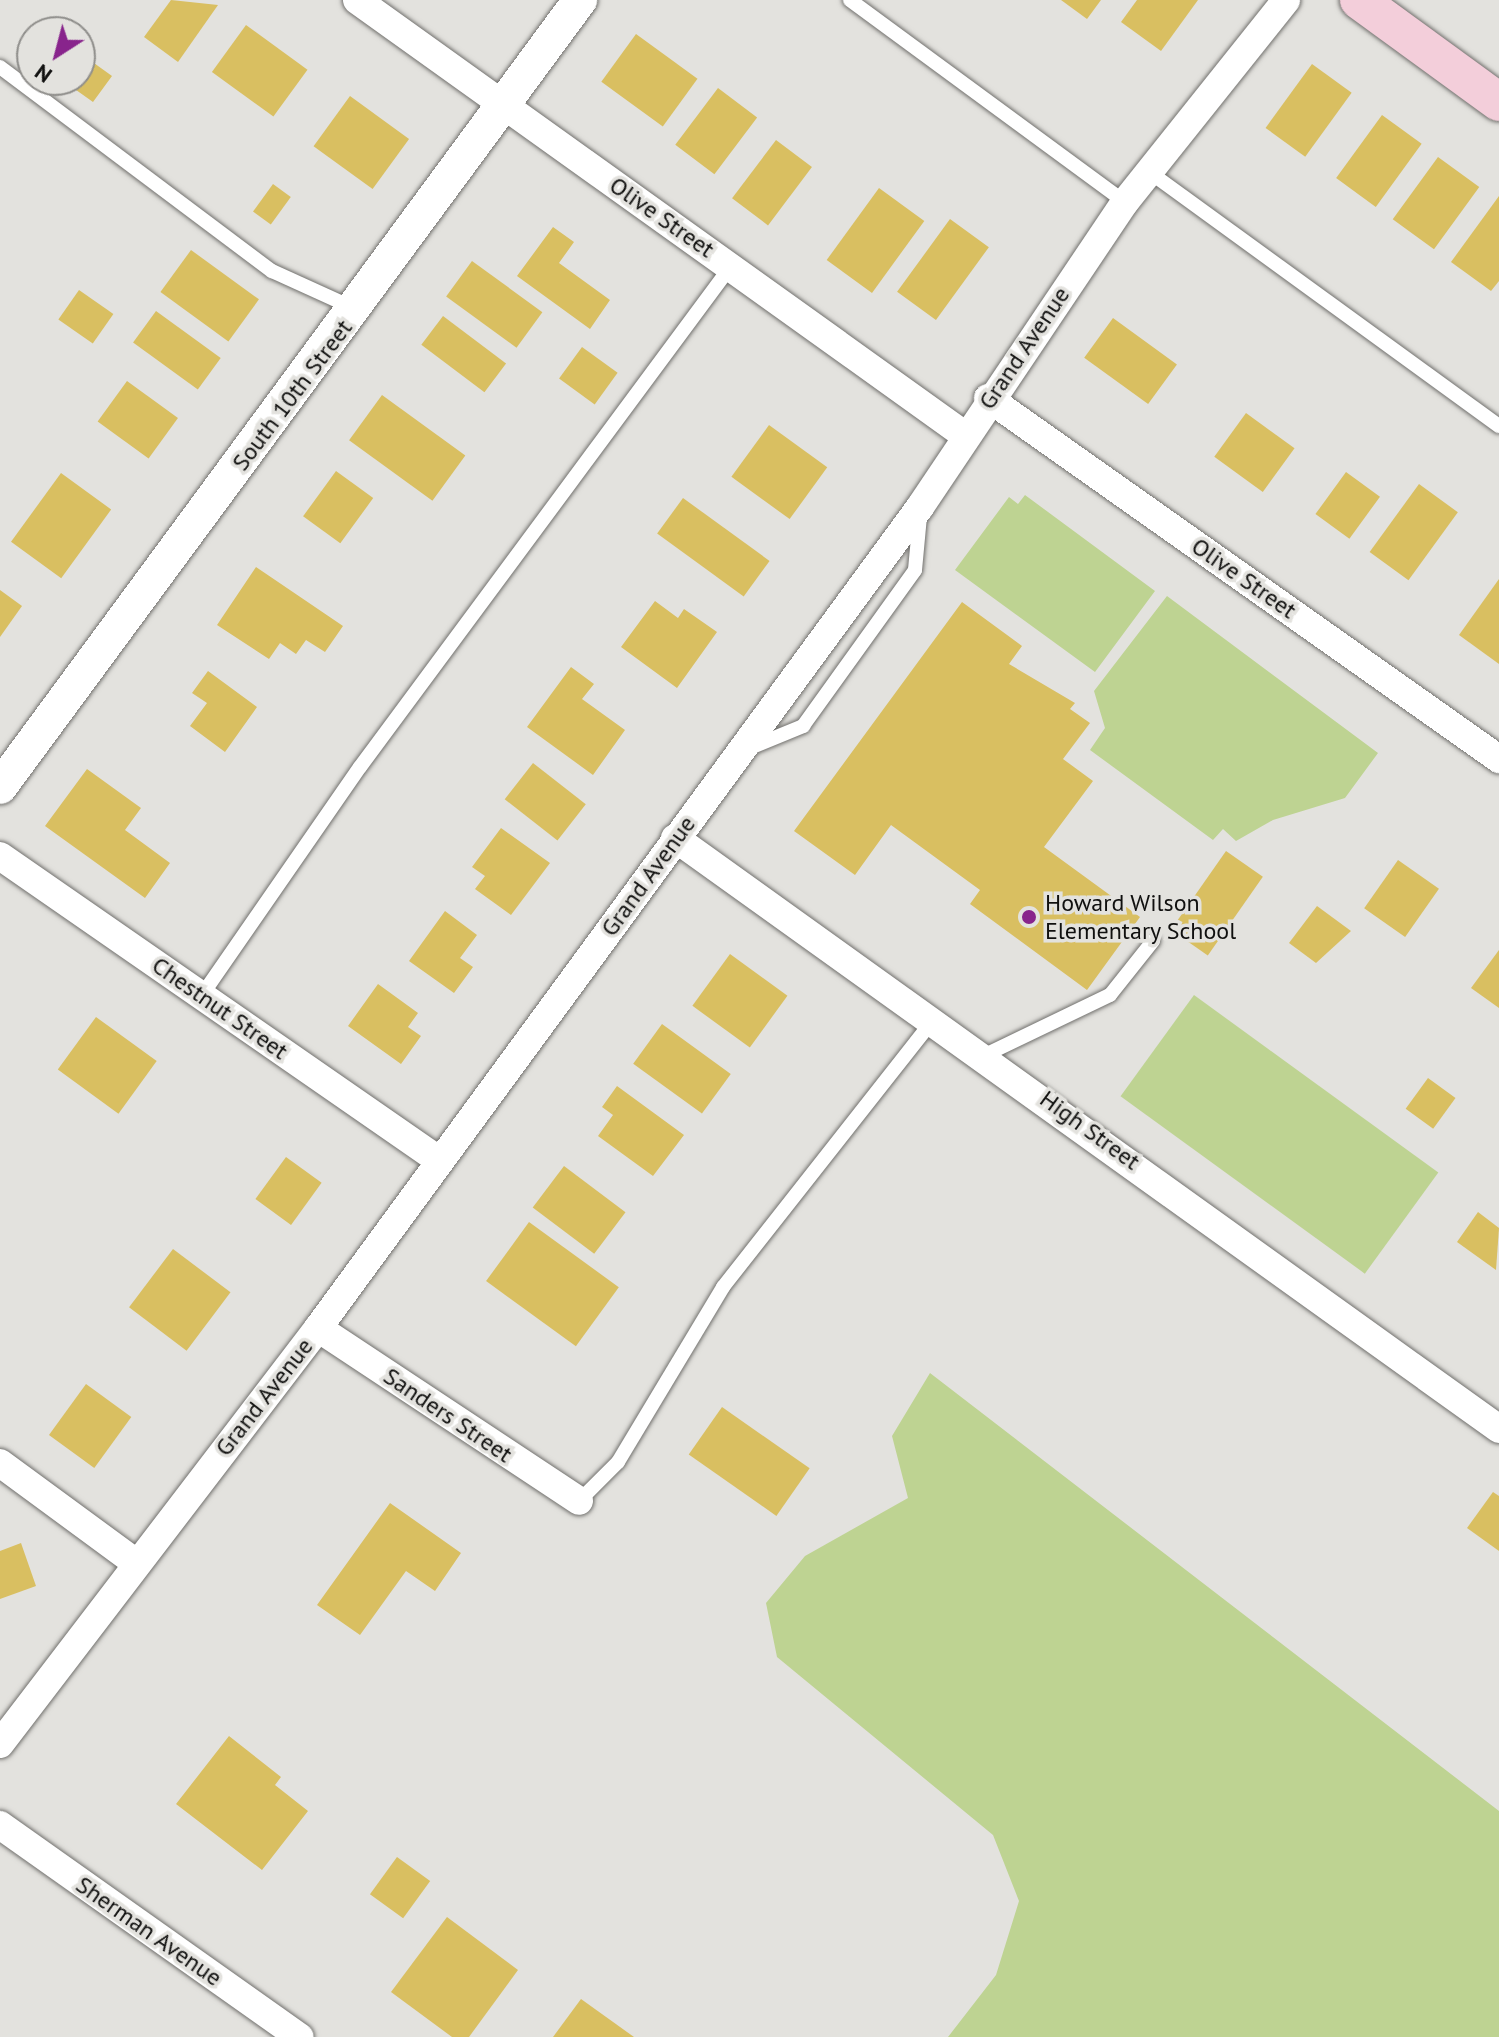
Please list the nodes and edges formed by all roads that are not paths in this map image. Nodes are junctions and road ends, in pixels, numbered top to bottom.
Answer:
1 (357, 0) edge
2 (580, 0) edge
3 (850, 0) edge
4 (1286, 0) edge
5 (1359, 0) edge
6 (0, 67) edge
7 (1499, 102) edge
8 (506, 106) junction
9 (1148, 171) junction
10 (1125, 202) junction
11 (731, 266) junction
12 (355, 309) junction
13 (988, 398) junction
14 (1499, 426) edge
15 (966, 436) junction
16 (1499, 759) edge
17 (0, 787) edge
18 (675, 838) junction
19 (0, 856) edge
20 (1153, 941) dead end
21 (202, 995) junction
22 (933, 1020) junction
23 (983, 1056) junction
24 (440, 1161) junction
25 (318, 1328) junction
26 (1499, 1429) edge
27 (0, 1463) edge
28 (579, 1501) joint
29 (135, 1562) junction
30 (5, 1730) edge
31 (0, 1825) edge
32 (299, 2037) edge

1 - 8 street, Olive Street
2 - 8 street, South 10th Street
3 - 10 lane
4 - 9 street, Grand Avenue
5 - 7 main road
6 - 12 lane
8 - 11 street, Olive Street
8 - 12 street, South 10th Street
9 - 10 street, Grand Avenue
9 - 14 lane
10 - 13 street, Grand Avenue
11 - 15 street, Olive Street
11 - 21 lane
12 - 17 street, South 10th Street
13 - 15 street, Grand Avenue
13 - 16 street, Olive Street
15 - 18 street, Grand Avenue
18 - 22 street, High Street
18 - 24 street, Grand Avenue
19 - 21 street, Chestnut Street
20 - 23 lane
21 - 24 street, Chestnut Street
22 - 23 street, High Street
22 - 28 lane
23 - 26 street, High Street
24 - 25 street, Grand Avenue
25 - 28 street, Sanders Street
25 - 29 street, Grand Avenue
27 - 29 street
29 - 30 street, Grand Avenue
31 - 32 street, Sherman Avenue

